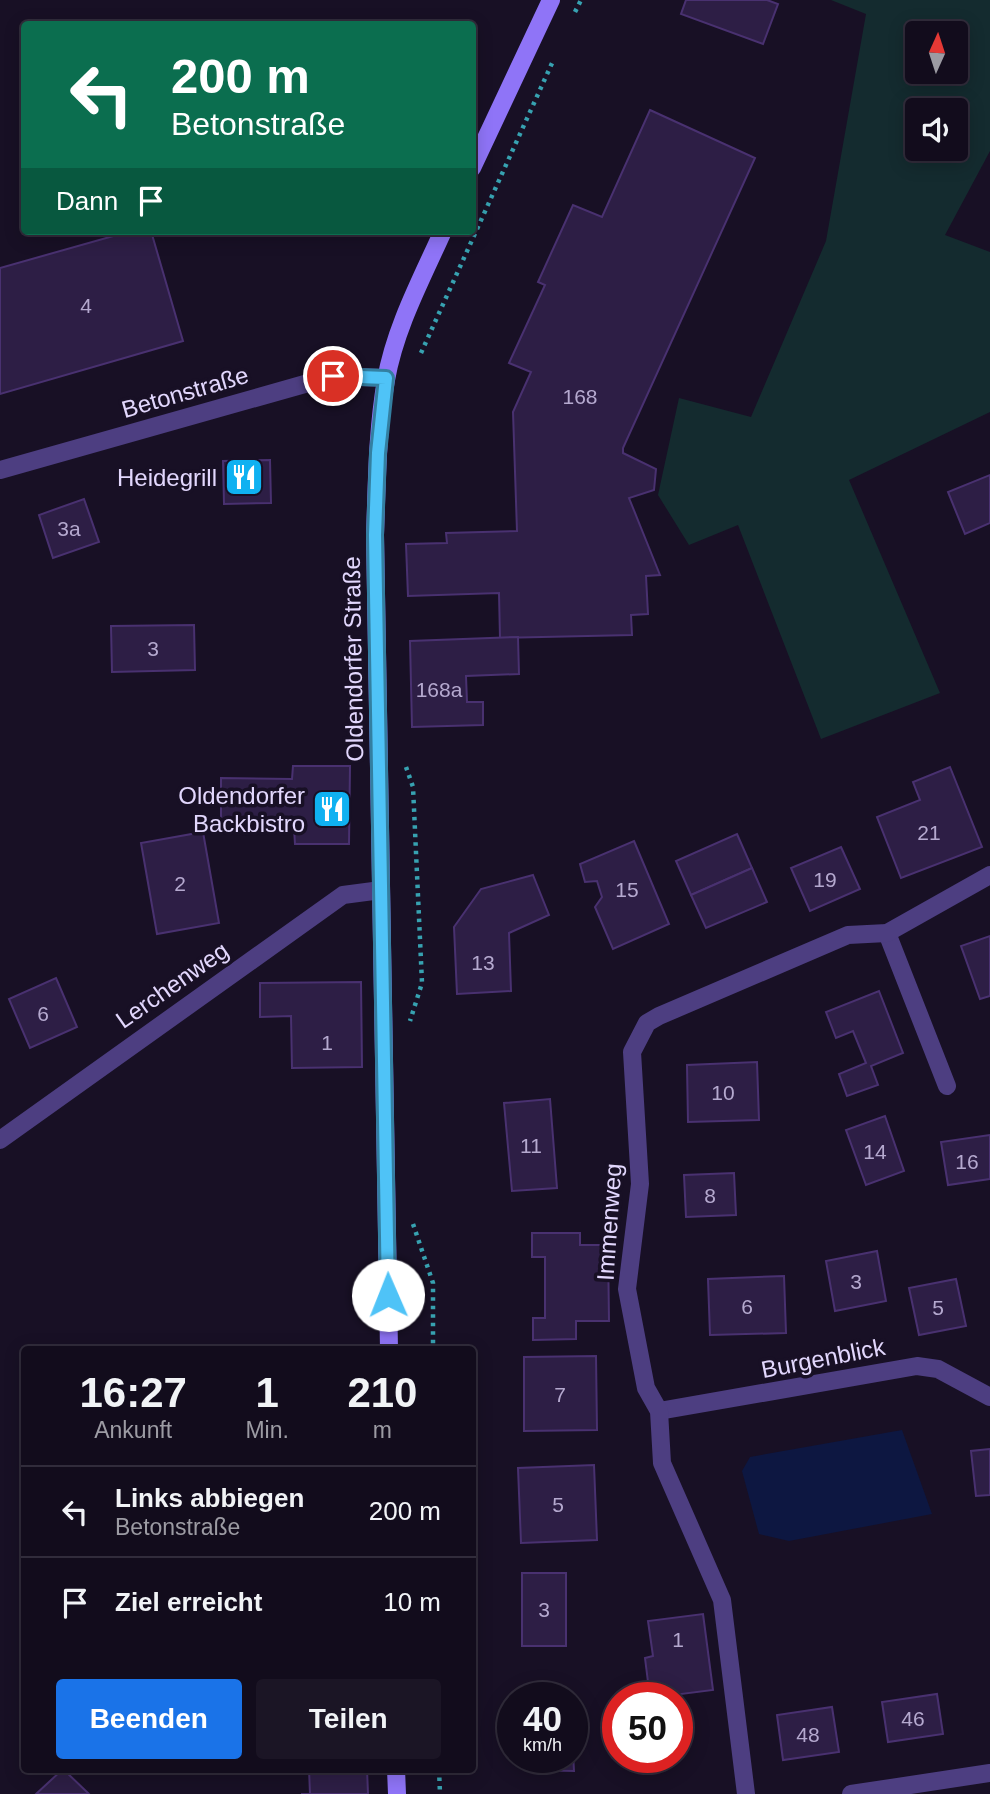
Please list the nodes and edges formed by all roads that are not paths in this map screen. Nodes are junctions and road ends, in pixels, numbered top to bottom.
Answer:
1 (551, 0) edge
2 (476, 159) edge
3 (441, 235) edge
4 (386, 378) junction
5 (0, 470) edge
6 (990, 875) edge
7 (381, 890) junction
8 (887, 933) junction
9 (947, 1086) dead end
10 (0, 1140) edge
11 (389, 1346) edge
12 (990, 1397) edge
13 (659, 1411) junction
14 (396, 1773) edge
15 (990, 1773) edge
16 (397, 1794) edge
17 (746, 1794) edge
18 (851, 1794) edge

1 - 2 main road
3 - 4 main road, Oldendorfer Straße
4 - 5 street, Betonstraße
4 - 7 main road, Oldendorfer Straße
6 - 8 street, Immenweg
7 - 10 street, Lerchenweg
7 - 11 main road, Oldendorfer Straße
8 - 9 street
8 - 13 street, Immenweg
12 - 13 street, Burgenblick
13 - 17 street, Immenweg
14 - 16 main road
15 - 18 street

